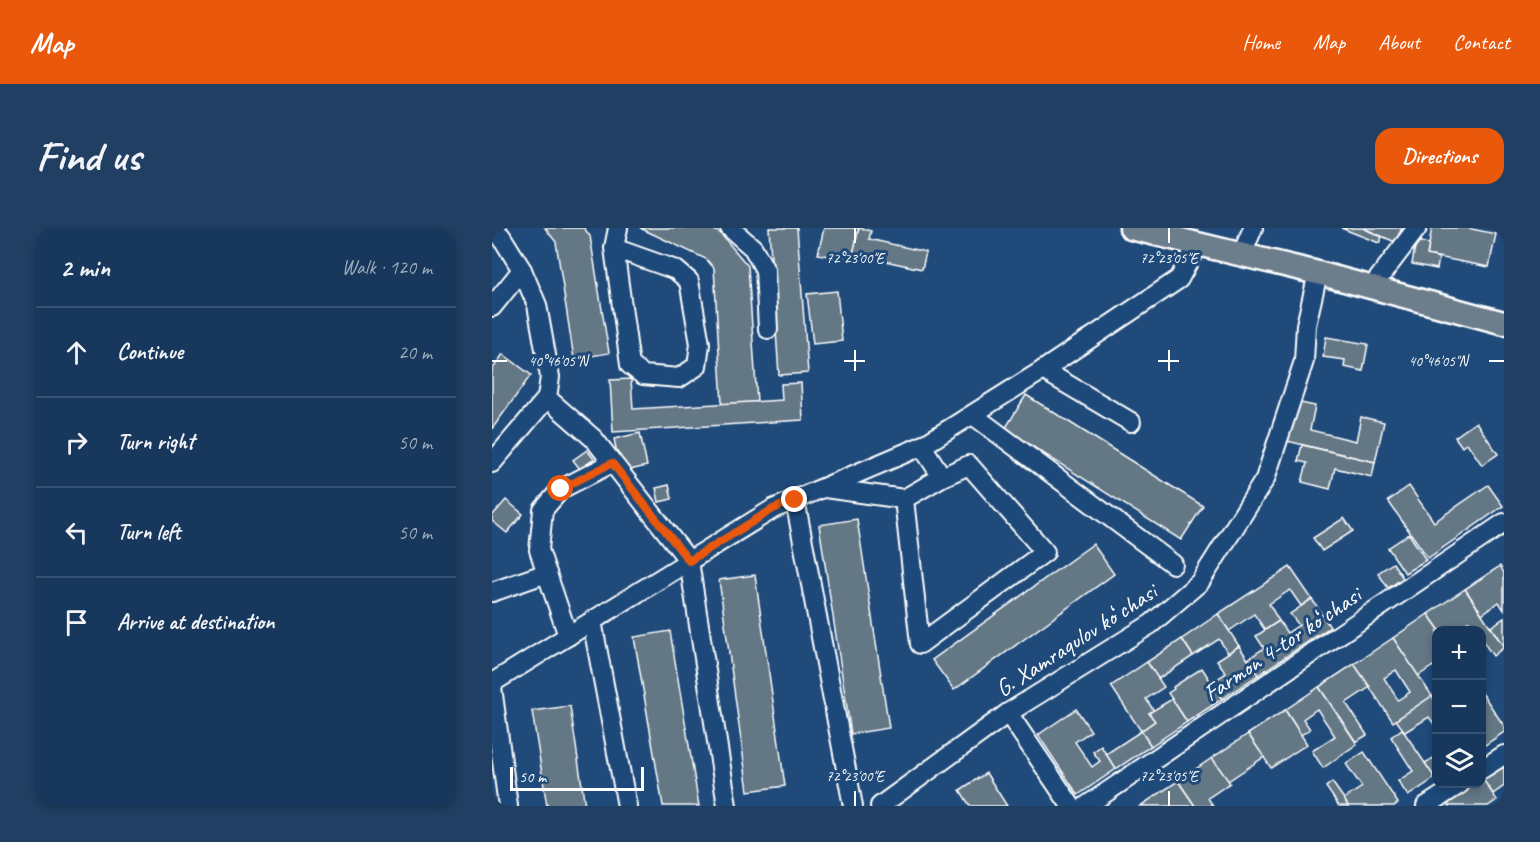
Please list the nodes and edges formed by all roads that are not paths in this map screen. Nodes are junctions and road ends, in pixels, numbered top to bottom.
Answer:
1 (493, 228) edge
2 (618, 228) edge
3 (730, 228) edge
4 (1131, 228) edge
5 (1253, 228) edge
6 (1417, 228) edge
7 (1198, 244) junction
8 (614, 248) junction
9 (1242, 254) junction
10 (522, 270) junction
11 (1318, 273) junction
12 (1372, 287) junction
13 (492, 307) edge
14 (1504, 323) edge
15 (768, 329) dead end
16 (1043, 370) junction
17 (547, 398) junction
18 (973, 414) junction
19 (1131, 422) dead end
20 (922, 446) junction
21 (492, 463) edge
22 (612, 463) junction
23 (942, 477) junction
24 (824, 488) junction
25 (904, 499) junction
26 (795, 500) junction
27 (1504, 523) edge
28 (689, 561) junction
29 (1173, 564) dead end
30 (547, 573) junction
31 (492, 592) edge
32 (592, 621) junction
33 (568, 636) junction
34 (492, 685) edge
35 (1008, 713) junction
36 (1504, 755) edge
37 (1486, 767) edge
38 (1453, 788) edge
39 (508, 806) edge
40 (627, 806) edge
41 (728, 806) edge
42 (853, 806) edge
43 (880, 806) edge
44 (1071, 806) edge
45 (1086, 806) edge
46 (1426, 806) edge

1 - 10 street
2 - 8 street
3 - 15 street
4 - 7 main road
5 - 9 street
6 - 12 street
7 - 9 main road
7 - 16 street
8 - 8 street
9 - 11 main road
10 - 13 street
10 - 17 street
11 - 12 main road
11 - 35 street, G. Xamraqulov koʻchasi
12 - 14 main road
16 - 18 street
16 - 19 street
17 - 21 street
17 - 22 street
18 - 20 street
18 - 29 street
20 - 23 street
20 - 24 street
22 - 28 street
22 - 30 street
23 - 25 street
23 - 25 street
24 - 25 street
24 - 26 street
26 - 28 street
26 - 42 street
27 - 45 street, Farmon 4-tor koʻchasi
28 - 32 street
28 - 41 street
30 - 31 street
30 - 33 street
32 - 33 street
32 - 40 street
33 - 34 street
34 - 39 street
35 - 43 street, G. Xamraqulov koʻchasi
35 - 44 street
36 - 37 street
38 - 46 street

